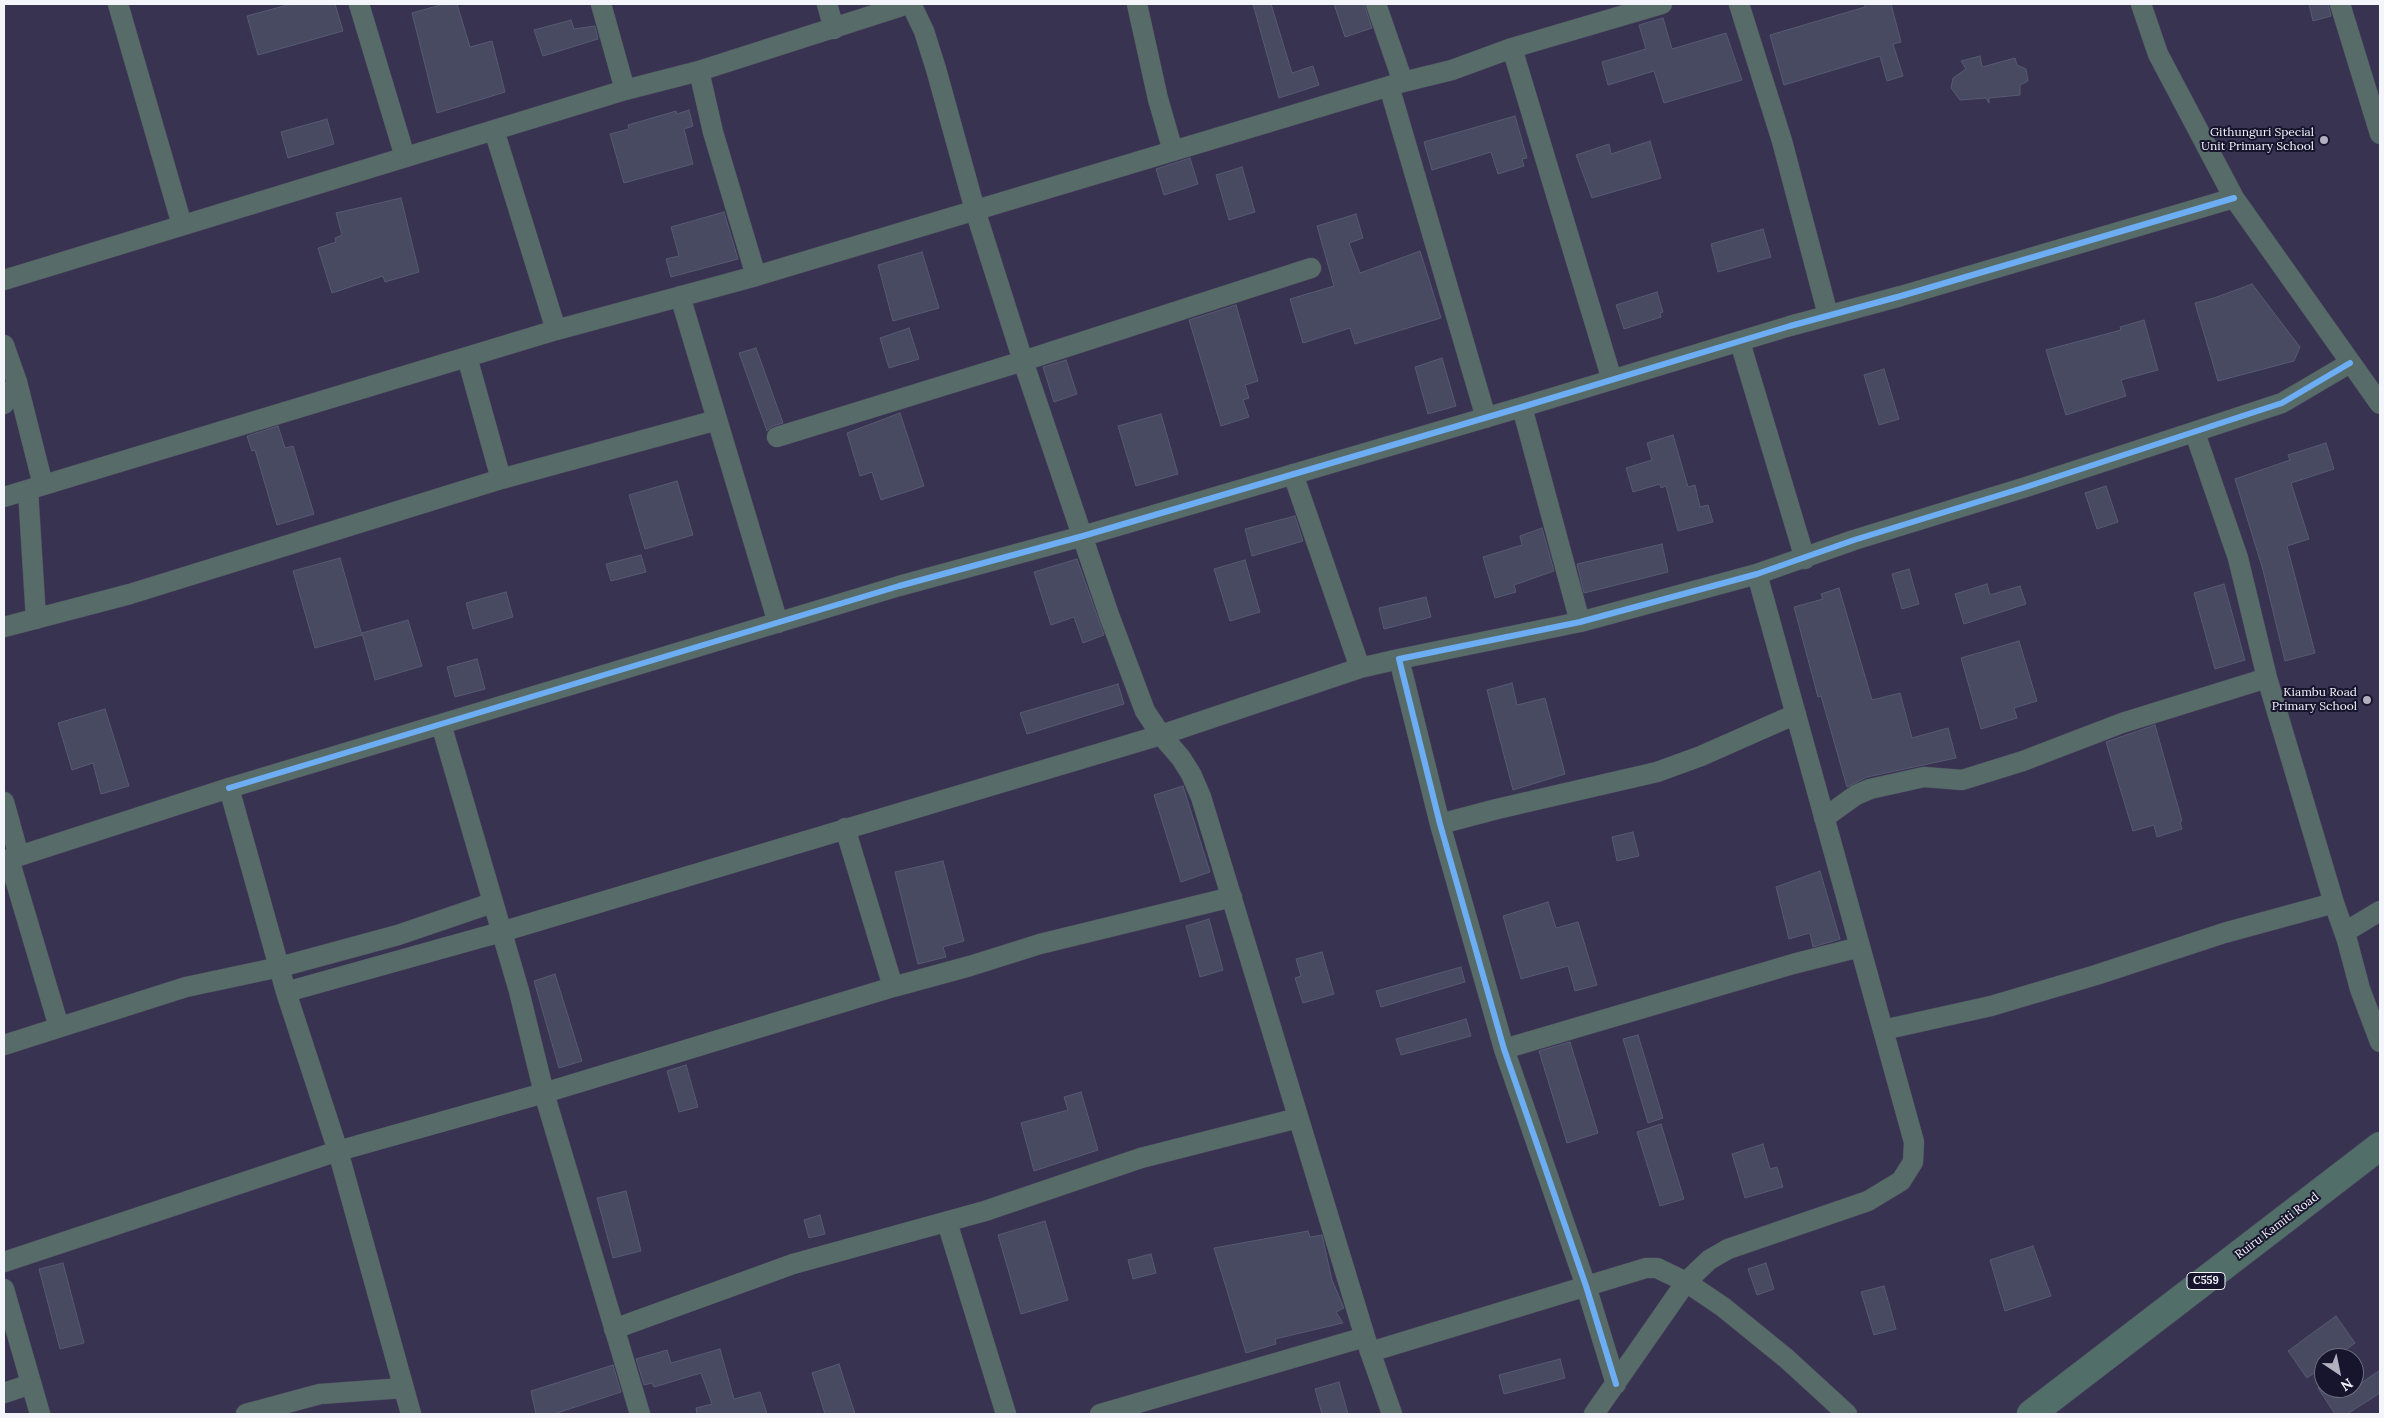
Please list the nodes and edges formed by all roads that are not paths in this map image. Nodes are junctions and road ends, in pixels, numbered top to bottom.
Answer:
1 (118, 4) edge
2 (360, 4) edge
3 (601, 4) edge
4 (827, 4) edge
5 (910, 4) edge
6 (1137, 4) edge
7 (1376, 4) edge
8 (1662, 4) edge
9 (1739, 4) edge
10 (2140, 4) edge
11 (2340, 4) edge
12 (834, 29) junction
13 (1512, 48) junction
14 (699, 71) junction
15 (1396, 84) junction
16 (626, 90) junction
17 (494, 130) junction
18 (2380, 134) edge
19 (1173, 151) junction
20 (406, 157) junction
21 (2234, 198) junction
22 (975, 210) junction
23 (182, 225) junction
24 (1311, 268) dead end
25 (756, 276) junction
26 (4, 280) edge
27 (680, 296) junction
28 (1828, 314) junction
29 (556, 330) junction
30 (1740, 342) junction
31 (4, 345) edge
32 (467, 357) junction
33 (1023, 362) junction
34 (2350, 363) junction
35 (1612, 380) junction
36 (2373, 380) edge
37 (17, 382) junction
38 (4, 404) edge
39 (2380, 404) edge
40 (1522, 407) junction
41 (1486, 418) junction
42 (717, 420) junction
43 (2195, 433) junction
44 (777, 437) dead end
45 (1293, 474) junction
46 (501, 479) junction
47 (35, 488) junction
48 (4, 497) edge
49 (1083, 536) junction
50 (1805, 559) junction
51 (1757, 574) junction
52 (36, 619) junction
53 (1580, 622) junction
54 (778, 623) junction
55 (4, 627) edge
56 (1399, 659) junction
57 (1360, 668) junction
58 (2267, 678) junction
59 (1796, 714) junction
60 (441, 724) junction
61 (1161, 735) junction
62 (229, 788) junction
63 (4, 802) edge
64 (1824, 818) junction
65 (1440, 824) junction
66 (845, 828) junction
67 (11, 859) edge
68 (1232, 898) junction
69 (492, 903) junction
70 (2334, 903) junction
71 (2380, 912) edge
72 (501, 932) junction
73 (2345, 932) junction
74 (1860, 947) junction
75 (280, 967) junction
76 (893, 987) junction
77 (286, 992) junction
78 (59, 1027) junction
79 (1883, 1030) junction
80 (2380, 1042) edge
81 (4, 1045) edge
82 (1504, 1049) junction
83 (544, 1093) junction
84 (1298, 1118) junction
85 (2380, 1146) edge
86 (338, 1151) junction
87 (947, 1222) junction
88 (4, 1262) edge
89 (1686, 1282) junction
90 (1586, 1286) junction
91 (4, 1289) edge
92 (614, 1329) junction
93 (1367, 1344) junction
94 (31, 1384) junction
95 (1616, 1384) junction
96 (403, 1388) junction
97 (4, 1393) edge
98 (40, 1414) edge
99 (246, 1414) edge
100 (411, 1414) edge
101 (640, 1414) edge
102 (1006, 1414) edge
103 (1100, 1414) edge
104 (1392, 1414) edge
105 (1594, 1414) edge
106 (1847, 1414) edge
107 (2031, 1414) edge

1 - 23 street
2 - 20 street
3 - 16 street
4 - 12 street
5 - 12 street
5 - 22 street
6 - 19 street
7 - 15 street
8 - 13 street
9 - 28 street
10 - 21 street
11 - 18 street
12 - 14 street
13 - 15 street
13 - 35 street
14 - 16 street
14 - 25 street
15 - 19 street
15 - 41 street
16 - 17 street
17 - 20 street
17 - 29 street
19 - 22 street
20 - 23 street
21 - 28 street
21 - 34 street
22 - 25 street
22 - 33 street
23 - 26 street
24 - 33 street
25 - 27 street
27 - 29 street
27 - 42 street
28 - 30 street
29 - 32 street
30 - 35 street
30 - 50 street
31 - 37 street
32 - 46 street
32 - 47 street
33 - 44 street
33 - 49 street
34 - 36 street
34 - 43 street
35 - 40 street
36 - 39 street
37 - 38 street
37 - 47 street
40 - 41 street
40 - 53 street
41 - 45 street
42 - 46 street
42 - 54 street
43 - 50 street
43 - 58 street
45 - 49 street
45 - 57 street
46 - 52 street
47 - 48 street
47 - 52 street
49 - 54 street
49 - 61 street
50 - 51 street
51 - 53 street
51 - 59 street
52 - 55 street
53 - 56 street
54 - 60 street
56 - 57 street
56 - 65 street
57 - 61 street
58 - 64 street
58 - 70 street
59 - 64 street
59 - 65 street
60 - 62 street
60 - 69 street
61 - 66 street
61 - 68 street
62 - 67 street
62 - 75 street
63 - 67 street
64 - 74 street
65 - 82 street
66 - 72 street
66 - 76 street
67 - 78 street
68 - 76 street
68 - 84 street
69 - 72 street
69 - 75 street
70 - 73 street
70 - 79 street
71 - 73 street
72 - 77 street
72 - 83 street
73 - 80 street
74 - 79 street
74 - 82 street
75 - 77 street
75 - 78 street
76 - 83 street
77 - 86 street
78 - 81 street
79 - 89 street
82 - 90 street
83 - 86 street
83 - 92 street
84 - 87 street
84 - 93 street
85 - 107 main road, Ruiru Kamiti Road / C559
86 - 88 street
86 - 96 street
87 - 92 street
87 - 102 street
89 - 90 street
89 - 95 street
89 - 106 street
90 - 93 street
90 - 95 street
91 - 94 street
92 - 101 street
93 - 103 street
93 - 104 street
94 - 97 street
94 - 98 street
95 - 105 street
96 - 99 street
96 - 100 street

